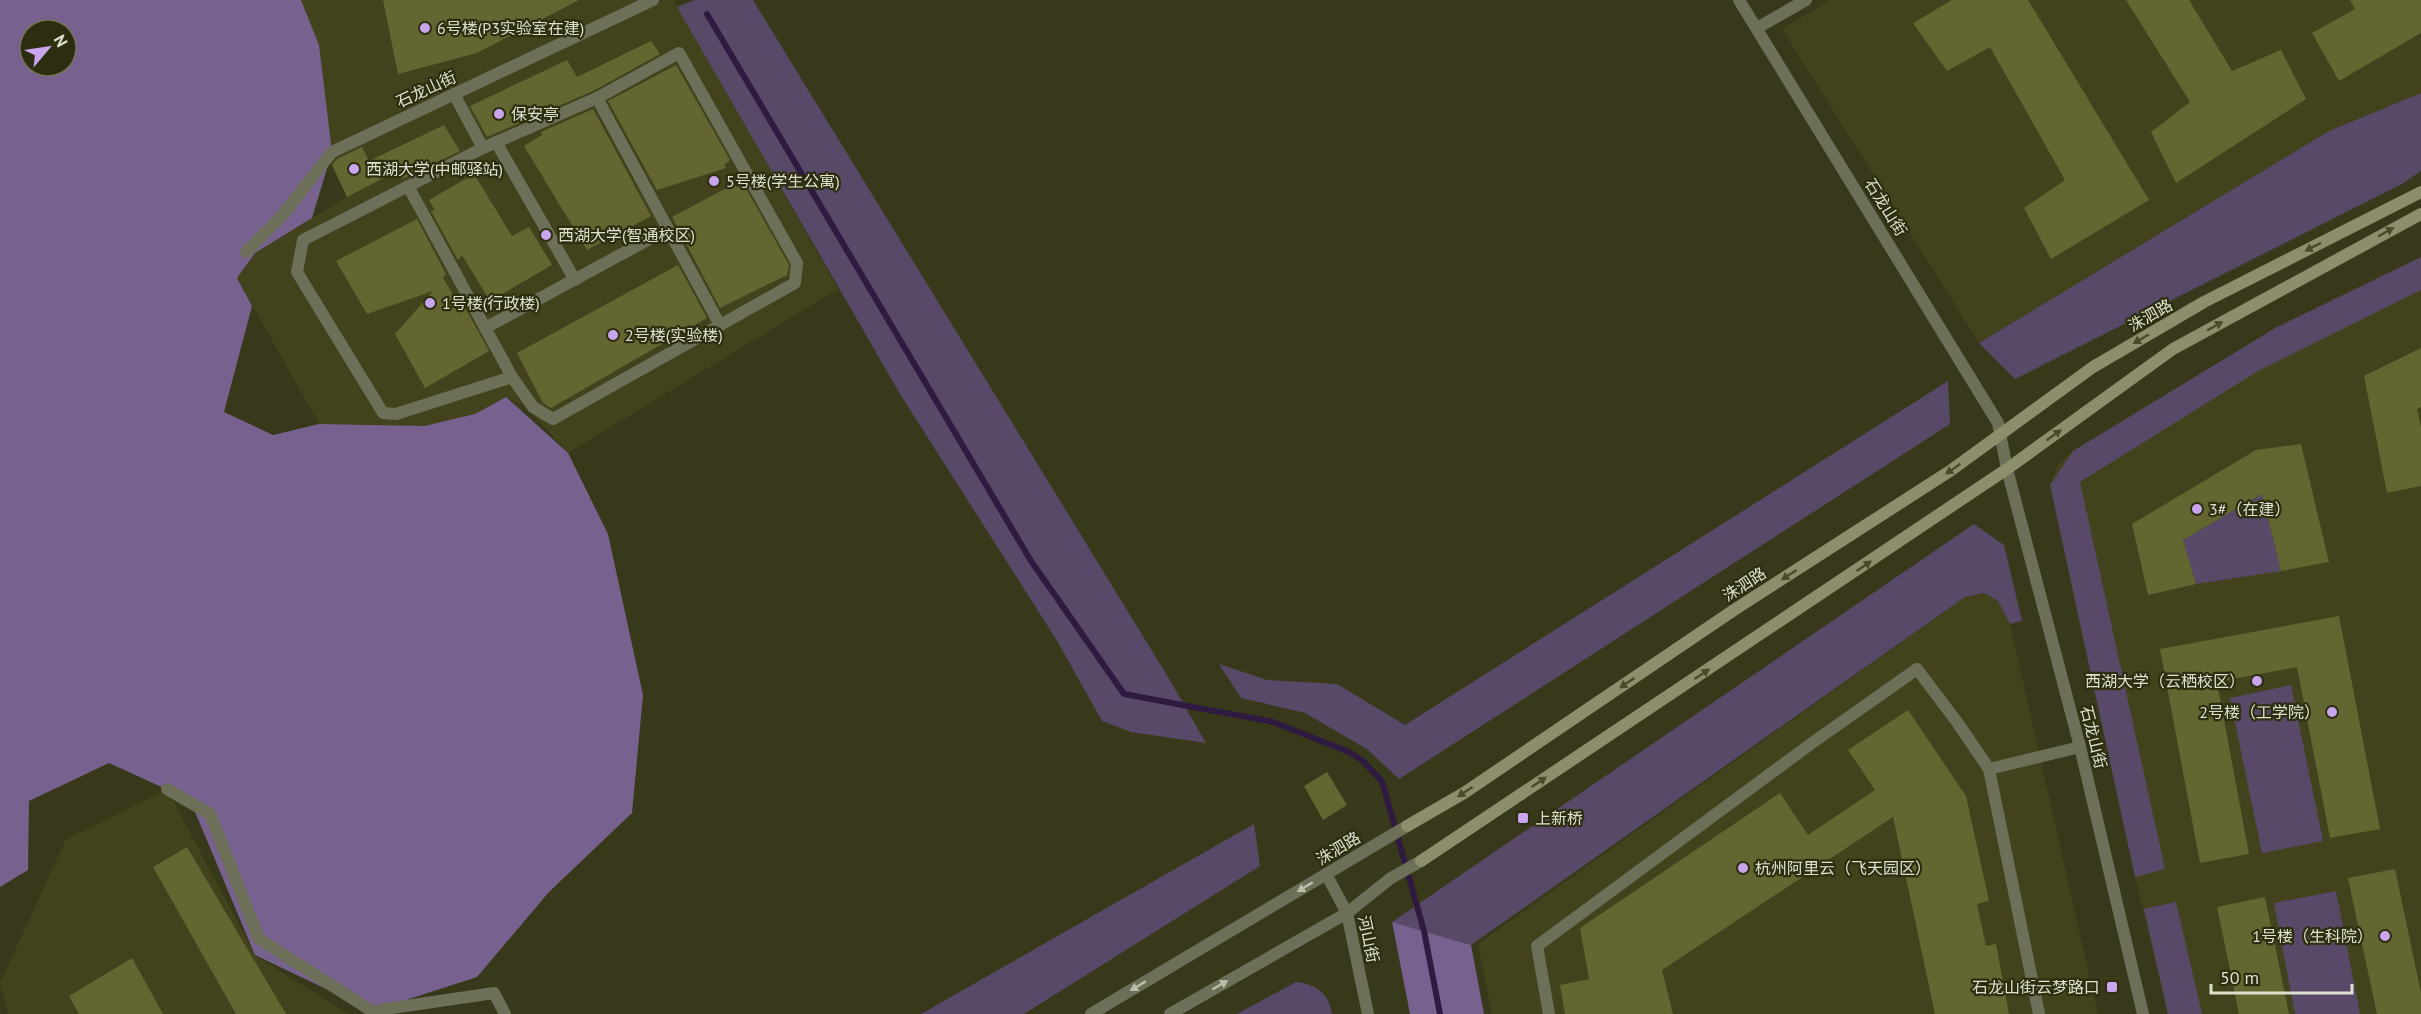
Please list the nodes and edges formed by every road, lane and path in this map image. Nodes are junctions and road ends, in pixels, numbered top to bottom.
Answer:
1 (653, 0) edge
2 (1739, 0) edge
3 (1806, 0) edge
4 (1757, 28) junction
5 (454, 94) junction
6 (597, 98) junction
7 (496, 142) junction
8 (483, 148) junction
9 (408, 186) junction
10 (2421, 192) edge
11 (2421, 214) edge
12 (668, 229) junction
13 (246, 252) dead end
14 (575, 280) junction
15 (720, 325) junction
16 (485, 328) junction
17 (512, 377) junction
18 (2000, 434) junction
19 (2007, 470) junction
20 (2080, 747) junction
21 (1989, 770) junction
22 (167, 789) dead end
23 (1407, 826) joint
24 (1421, 861) joint
25 (1326, 874) junction
26 (1347, 913) junction
27 (505, 1014) edge
28 (1091, 1014) edge
29 (1170, 1014) edge
30 (1368, 1014) edge
31 (1549, 1014) edge
32 (2039, 1014) edge
33 (2143, 1014) edge

1 - 5 street, 石龙山街
2 - 4 street, 石龙山街
3 - 4 street
4 - 18 street, 石龙山街
5 - 8 street
5 - 13 street, 石龙山街
6 - 7 street
6 - 12 street
6 - 15 street
7 - 8 street
7 - 14 street
8 - 9 street
9 - 16 street
9 - 17 street
10 -> 18 main road, 洙泗路
19 -> 11 main road
12 - 14 street
12 - 15 street
14 - 16 street
15 - 17 street
16 - 17 street
18 - 19 street, 石龙山街
18 -> 23 main road, 洙泗路
19 - 20 street, 石龙山街
24 -> 19 main road
20 - 21 street
20 - 33 street, 石龙山街
21 - 31 street
21 - 32 street
22 - 27 street
23 - 25 street, 洙泗路
24 - 26 street
25 - 26 street, 河山街
25 -> 28 street, 洙泗路
29 -> 26 street
26 - 30 street, 河山街

